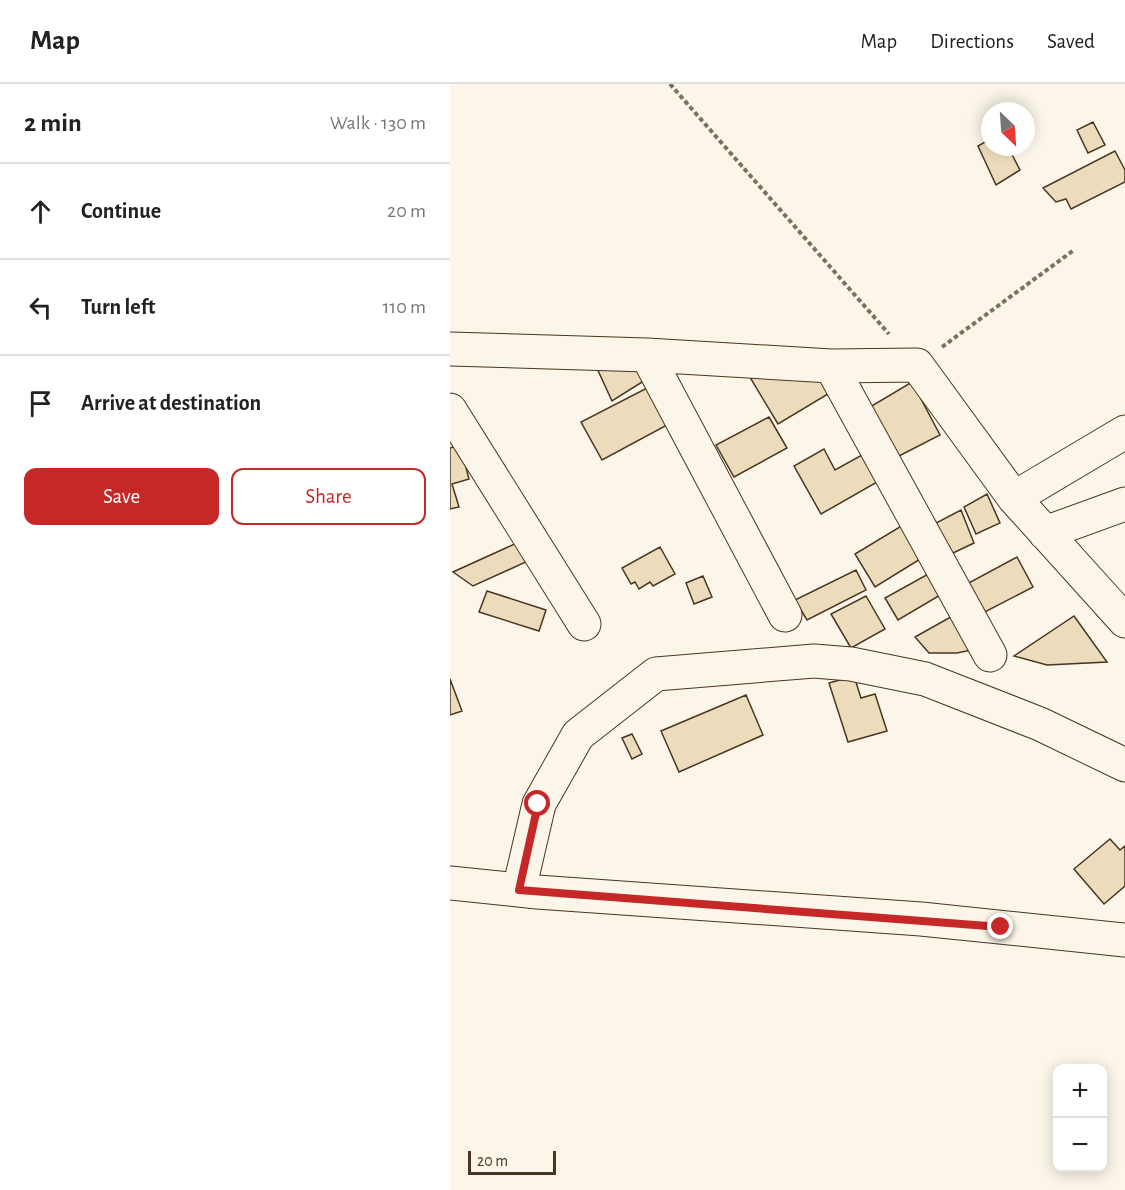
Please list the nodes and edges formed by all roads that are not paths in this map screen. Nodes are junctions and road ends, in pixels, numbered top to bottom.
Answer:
1 (450, 348) edge
2 (647, 355) junction
3 (831, 366) junction
4 (450, 410) edge
5 (1125, 432) edge
6 (1014, 498) junction
7 (1125, 504) edge
8 (1045, 533) junction
9 (785, 615) dead end
10 (1125, 621) edge
11 (584, 624) dead end
12 (990, 655) dead end
13 (1125, 765) edge
14 (450, 883) edge
15 (519, 890) junction
16 (1125, 940) edge

1 - 2 street
2 - 3 street
2 - 9 street
3 - 6 street
3 - 12 street
4 - 11 street
5 - 6 street
6 - 8 street
7 - 8 street
8 - 10 street
13 - 15 street
14 - 15 street
15 - 16 street

